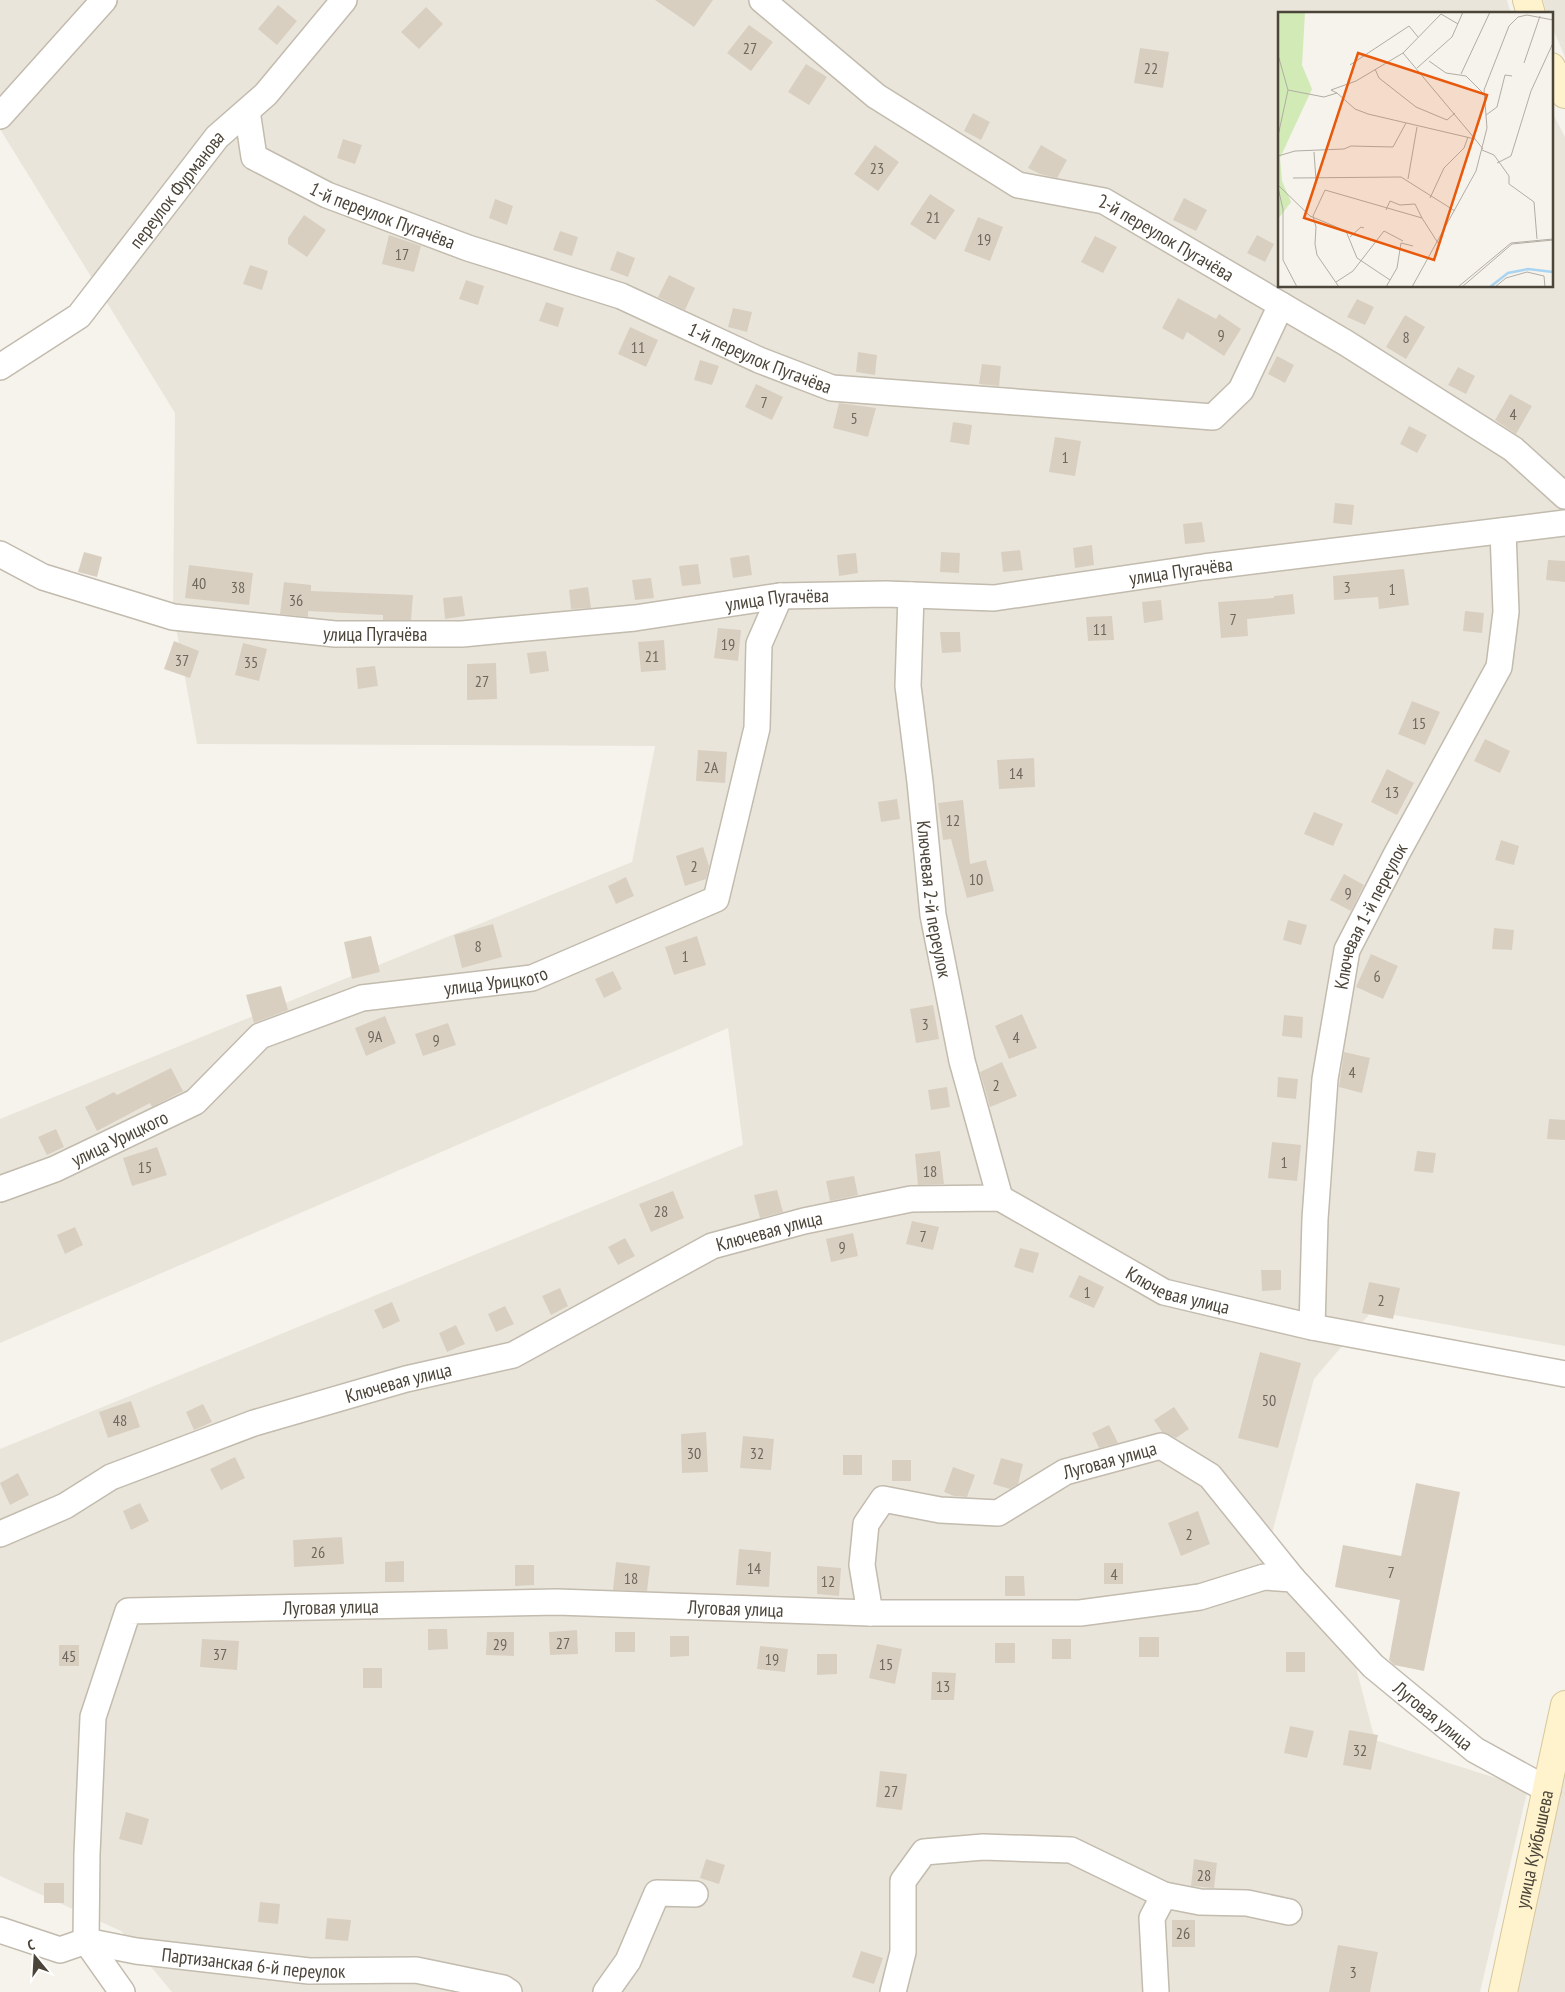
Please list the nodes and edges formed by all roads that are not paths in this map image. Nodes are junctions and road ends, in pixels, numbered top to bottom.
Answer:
1 (104, 0) edge
2 (344, 0) edge
3 (762, 0) edge
4 (1552, 69) edge
5 (1565, 94) edge
6 (247, 111) junction
7 (0, 116) edge
8 (1282, 305) junction
9 (0, 367) edge
10 (1565, 496) edge
11 (1565, 523) edge
12 (1503, 531) junction
13 (0, 554) edge
14 (912, 595) junction
15 (780, 596) junction
16 (0, 1189) edge
17 (1000, 1198) junction
18 (1312, 1327) junction
19 (1565, 1374) edge
20 (0, 1534) edge
21 (1293, 1579) junction
22 (870, 1613) junction
23 (1565, 1705) edge
24 (1548, 1790) junction
25 (695, 1894) dead end
26 (1164, 1894) junction
27 (1289, 1912) dead end
28 (0, 1930) edge
29 (86, 1941) junction
30 (122, 1992) edge
31 (509, 1992) edge
32 (606, 1992) edge
33 (893, 1992) edge
34 (1156, 1992) edge
35 (1503, 1992) edge

1 - 7 street
2 - 6 street, переулок Фурманова
3 - 8 street, 2-й переулок Пугачёва
4 - 5 main road
6 - 8 street, 1-й переулок Пугачёва
6 - 9 street, переулок Фурманова
8 - 10 street, 2-й переулок Пугачёва
11 - 12 street, улица Пугачёва
12 - 14 street, улица Пугачёва
12 - 18 street, Ключевая 1-й переулок
13 - 15 street, улица Пугачёва
14 - 15 street, улица Пугачёва
14 - 17 street, Ключевая 2-й переулок
15 - 16 street, улица Урицкого
17 - 18 street, Ключевая улица
17 - 20 street, Ключевая улица
18 - 19 street, Ключевая улица
21 - 22 street, Луговая улица
21 - 22 street, Луговая улица
21 - 24 street, Луговая улица
22 - 29 street, Луговая улица
23 - 24 main road, улица Куйбышева
24 - 35 main road, улица Куйбышева
25 - 32 street
26 - 27 street
26 - 33 street
26 - 34 street
28 - 29 street
29 - 30 street
29 - 31 street, Партизанская 6-й переулок

